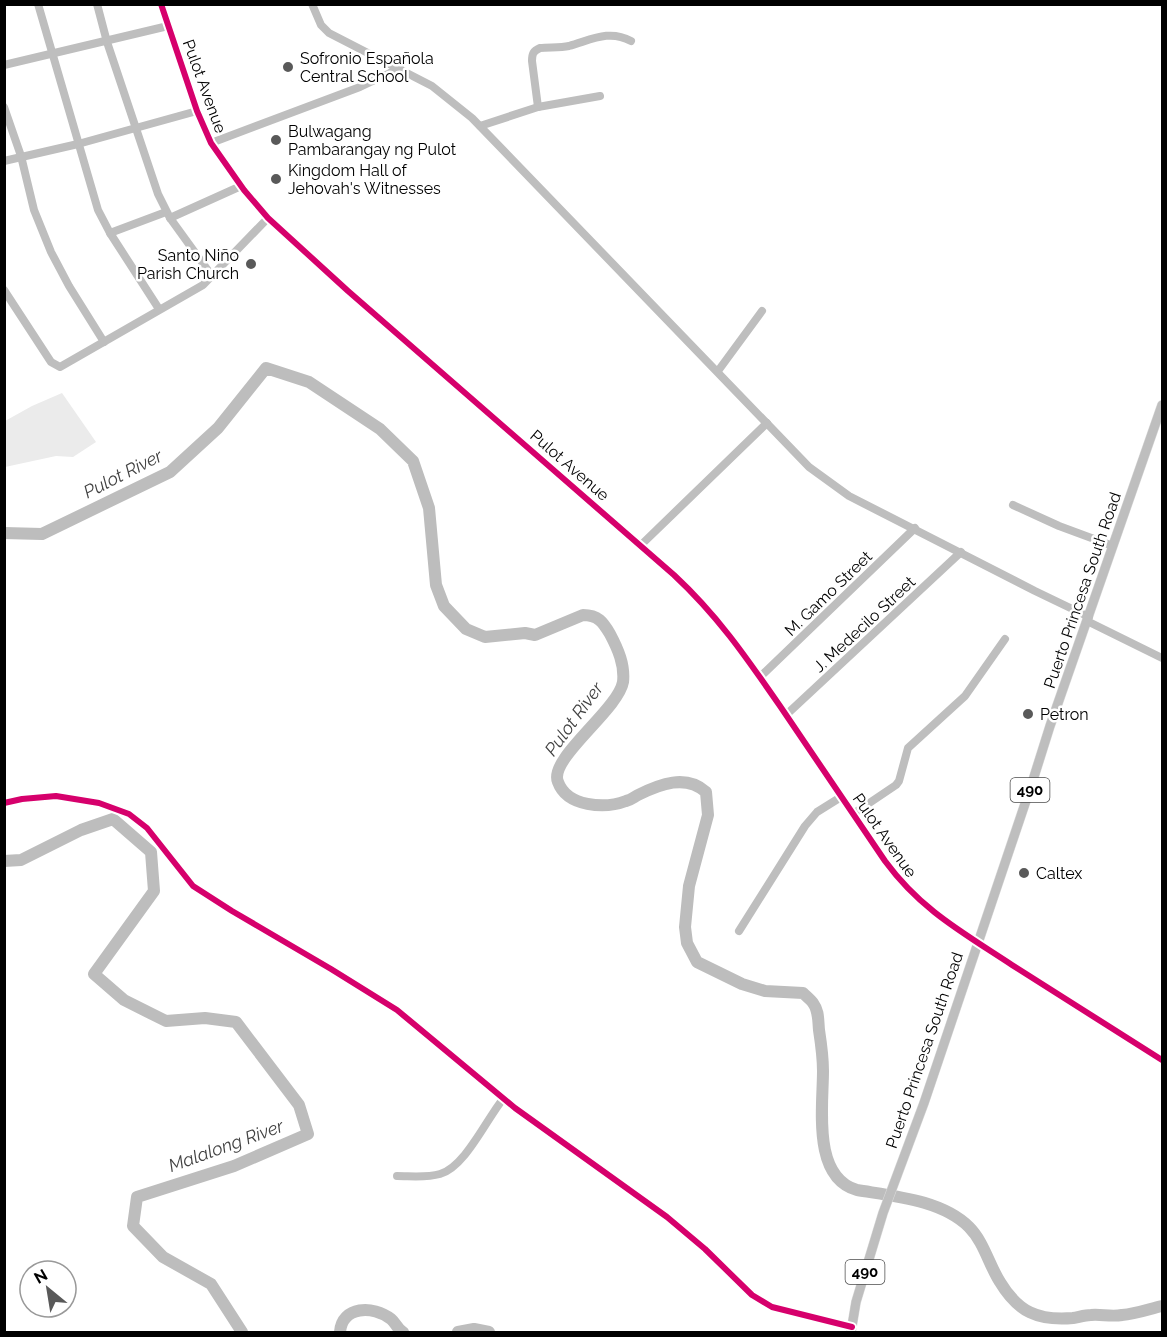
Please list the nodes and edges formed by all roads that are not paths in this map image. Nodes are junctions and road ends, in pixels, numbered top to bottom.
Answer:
1 (38, 4) edge
2 (97, 4) edge
3 (161, 4) edge
4 (312, 4) edge
5 (168, 26) junction
6 (631, 41) dead end
7 (107, 42) junction
8 (53, 54) junction
9 (4, 65) edge
10 (400, 68) junction
11 (600, 96) dead end
12 (4, 107) edge
13 (538, 107) junction
14 (197, 111) junction
15 (480, 126) junction
16 (136, 127) junction
17 (211, 143) junction
18 (78, 144) junction
19 (21, 156) junction
20 (4, 161) edge
21 (241, 186) junction
22 (168, 215) junction
23 (268, 218) junction
24 (110, 233) junction
25 (212, 276) junction
26 (4, 290) edge
27 (159, 309) junction
28 (762, 311) dead end
29 (104, 342) junction
30 (718, 371) junction
31 (1162, 405) edge
32 (767, 423) junction
33 (1013, 505) dead end
34 (915, 528) junction
35 (640, 545) junction
36 (1113, 546) junction
37 (961, 552) junction
38 (1088, 619) junction
39 (1005, 639) dead end
40 (1162, 658) edge
41 (760, 677) junction
42 (786, 715) junction
43 (842, 797) junction
44 (4, 802) edge
45 (853, 814) junction
46 (739, 931) dead end
47 (978, 943) junction
48 (1162, 1060) edge
49 (503, 1099) junction
50 (397, 1176) dead end
51 (852, 1330) edge

1 - 8 street
2 - 7 street
3 - 5 street, Pulot Avenue
4 - 10 street
5 - 7 street
5 - 14 street, Pulot Avenue
6 - 13 street
7 - 8 street
7 - 16 street
8 - 9 street
8 - 18 street
10 - 15 street
10 - 17 street
11 - 13 street
12 - 19 street
13 - 15 street
14 - 16 street
14 - 17 street, Pulot Avenue
15 - 30 street
16 - 18 street
16 - 22 street
17 - 21 street, Pulot Avenue
18 - 19 street
18 - 24 street
19 - 20 street
19 - 29 street
21 - 22 street
21 - 23 street, Pulot Avenue
22 - 24 street
22 - 25 street
23 - 25 street
23 - 35 street, Pulot Avenue
24 - 27 street
25 - 27 street
26 - 29 street
27 - 29 street
28 - 30 street
30 - 32 street
31 - 36 main road, Puerto Princesa South Road / 490
32 - 34 street
32 - 35 street
33 - 36 street
34 - 37 street
34 - 41 street, M. Gamo Street
35 - 41 street, Pulot Avenue
36 - 38 main road, Puerto Princesa South Road / 490
37 - 38 street
37 - 42 street, J. Medecilo Street
38 - 40 street
38 - 47 main road, Puerto Princesa South Road / 490
39 - 45 street
41 - 42 street, Pulot Avenue
42 - 43 street, Pulot Avenue
43 - 45 street, Pulot Avenue
43 - 46 street
44 - 49 street
45 - 47 street, Pulot Avenue
47 - 48 street, Pulot Avenue
47 - 51 main road, Puerto Princesa South Road / 490
49 - 50 street
49 - 51 street

